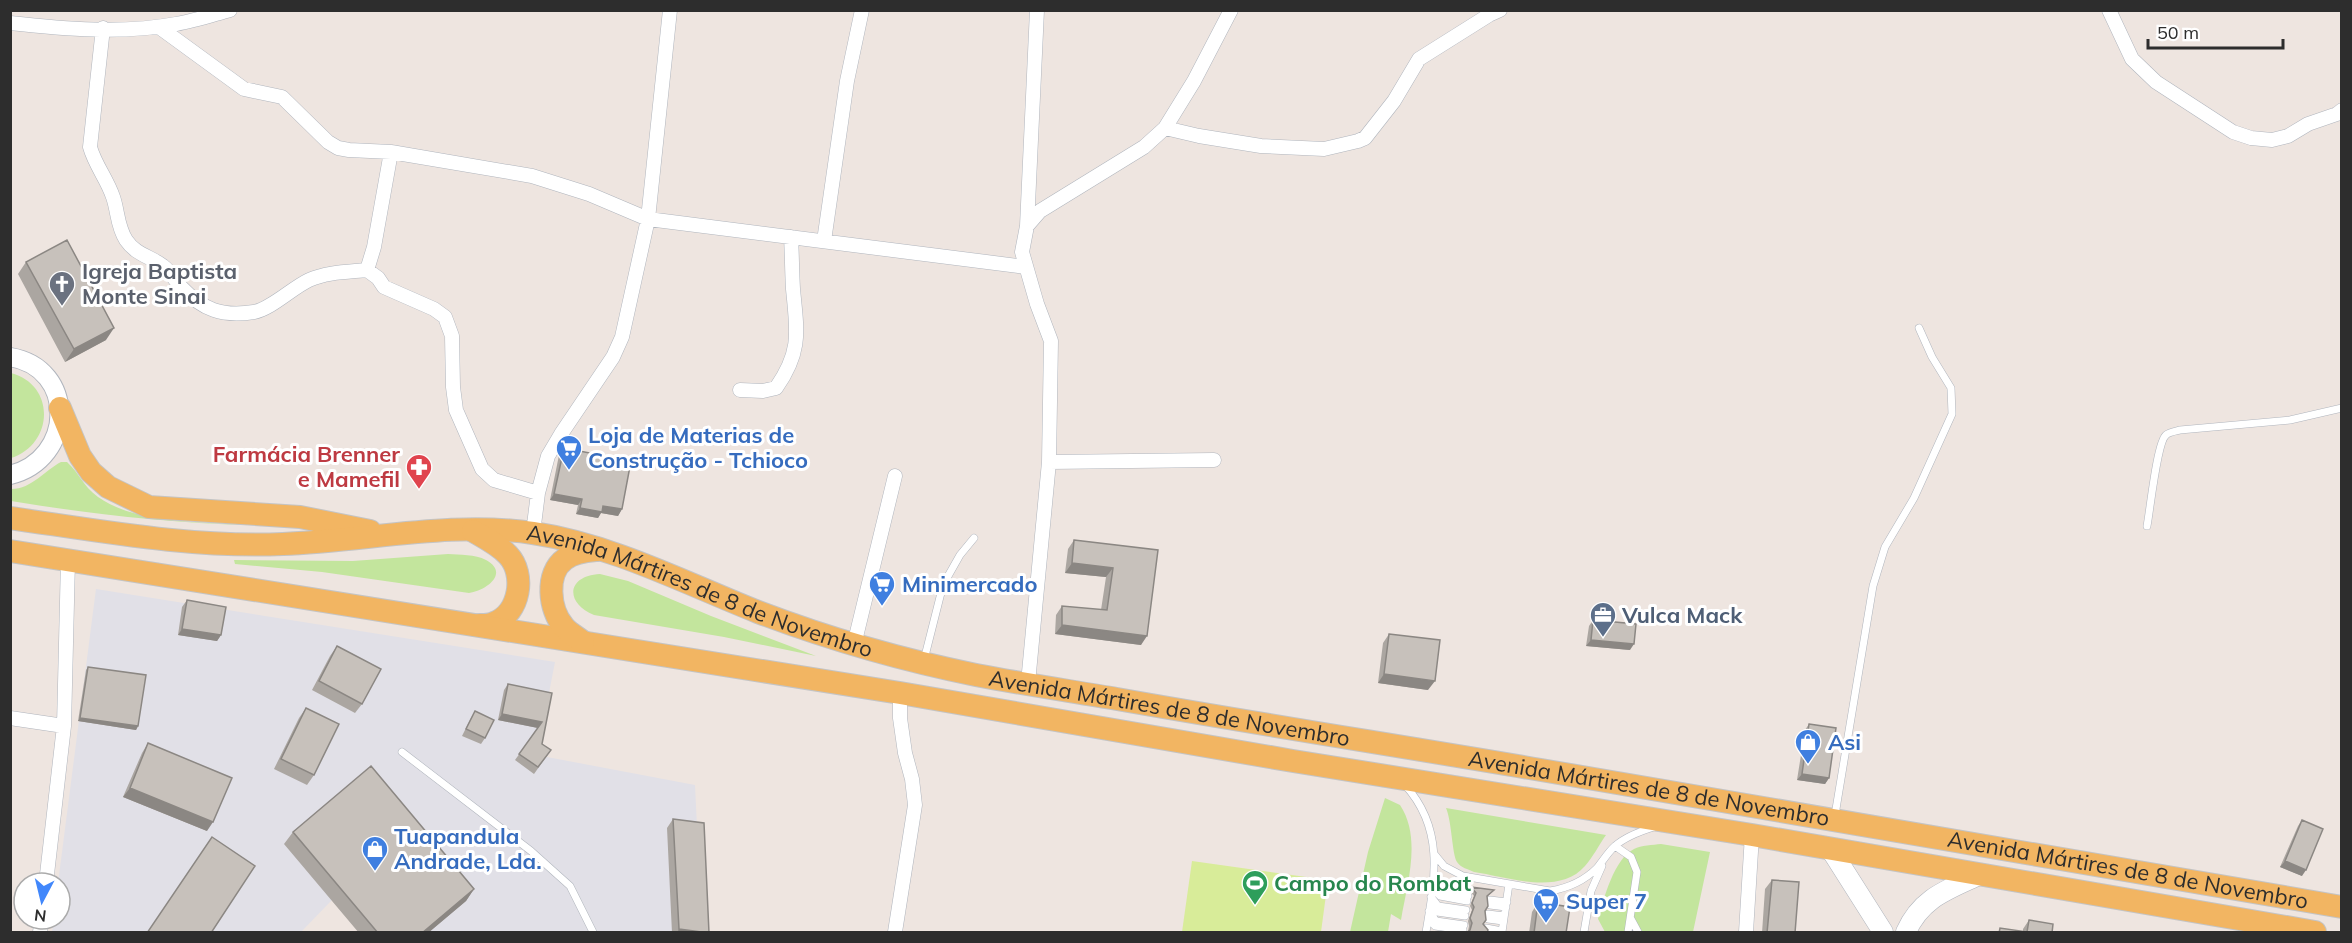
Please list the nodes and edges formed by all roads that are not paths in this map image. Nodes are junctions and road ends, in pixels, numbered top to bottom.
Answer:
1 (29, 10) edge
2 (230, 10) edge
3 (670, 10) edge
4 (862, 10) edge
5 (1037, 10) edge
6 (1231, 10) edge
7 (1500, 10) edge
8 (2109, 10) edge
9 (10, 23) edge
10 (27, 25) junction
11 (159, 27) junction
12 (103, 28) junction
13 (2342, 110) edge
14 (1165, 128) junction
15 (392, 152) junction
16 (648, 219) junction
17 (1027, 226) junction
18 (791, 237) junction
19 (824, 241) junction
20 (1026, 267) junction
21 (367, 270) junction
22 (1919, 328) dead end
23 (10, 344) edge
24 (10, 357) edge
25 (39, 370) junction
26 (740, 390) dead end
27 (60, 408) junction
28 (2342, 408) edge
29 (1214, 460) dead end
30 (1049, 462) junction
31 (10, 475) edge
32 (896, 476) dead end
33 (538, 493) junction
34 (10, 518) edge
35 (2147, 526) dead end
36 (471, 529) junction
37 (532, 533) junction
38 (389, 534) junction
39 (974, 538) dead end
40 (598, 550) junction
41 (10, 551) edge
42 (68, 560) junction
43 (479, 625) junction
44 (583, 642) junction
45 (854, 645) junction
46 (924, 663) junction
47 (1028, 683) junction
48 (900, 693) junction
49 (10, 718) edge
50 (64, 726) junction
51 (402, 752) dead end
52 (1399, 778) junction
53 (1835, 818) junction
54 (1671, 822) junction
55 (1752, 835) junction
56 (1616, 846) junction
57 (1831, 850) junction
58 (1435, 855) junction
59 (1606, 856) junction
60 (47, 871) edge
61 (1978, 875) junction
62 (1509, 884) junction
63 (1433, 886) junction
64 (1468, 899) dead end
65 (1431, 900) junction
66 (1490, 902) edge
67 (1506, 904) junction
68 (2342, 907) edge
69 (1466, 913) dead end
70 (1488, 916) edge
71 (1504, 918) junction
72 (1630, 918) junction
73 (1428, 926) edge
74 (1463, 928) dead end
75 (1486, 928) edge
76 (1502, 932) edge
77 (593, 933) edge
78 (895, 933) edge
79 (1584, 933) edge
80 (1628, 933) edge
81 (1638, 933) edge
82 (1746, 933) edge
83 (1883, 933) edge
84 (1906, 933) edge
85 (2315, 933) edge

1 - 10 street
2 - 11 street
3 - 16 street
4 - 19 street
5 - 17 street
6 - 14 street
7 - 14 street
8 - 13 street
9 - 10 street
10 - 12 street
11 - 12 street
11 - 15 street
12 - 21 street
14 - 17 street
15 - 16 street
15 - 21 street
16 - 18 street
16 - 33 street
17 - 20 street
18 - 19 street
18 - 26 street
19 - 20 street
20 - 30 street
21 - 33 street
22 - 53 lane
23 - 25 street
24 - 25 street
25 - 27 street
27 - 31 street
27 - 38 main road
28 - 35 lane
29 - 30 street
30 - 47 street
32 - 45 street
33 - 37 street
34 - 38 main road, Avenida Mártires de 8 de Novembro
36 - 37 main road, Avenida Mártires de 8 de Novembro
36 - 38 main road, Avenida Mártires de 8 de Novembro
36 - 43 main road
37 - 40 main road, Avenida Mártires de 8 de Novembro
39 - 46 lane
40 - 44 main road
40 - 45 main road, Avenida Mártires de 8 de Novembro
41 - 42 main road, Avenida Mártires de 8 de Novembro
42 - 43 main road, Avenida Mártires de 8 de Novembro
42 - 50 street
43 - 44 main road, Avenida Mártires de 8 de Novembro
44 - 48 main road, Avenida Mártires de 8 de Novembro
45 - 46 main road, Avenida Mártires de 8 de Novembro
46 - 47 main road, Avenida Mártires de 8 de Novembro
47 - 53 main road, Avenida Mártires de 8 de Novembro
48 - 52 main road, Avenida Mártires de 8 de Novembro
48 - 78 street
49 - 50 street
50 - 60 street
51 - 77 lane
52 - 54 main road, Avenida Mártires de 8 de Novembro
52 - 58 lane
53 - 68 main road, Avenida Mártires de 8 de Novembro
54 - 55 main road, Avenida Mártires de 8 de Novembro
54 - 56 lane
55 - 57 main road, Avenida Mártires de 8 de Novembro
55 - 82 street
56 - 59 lane
56 - 72 lane
57 - 61 main road, Avenida Mártires de 8 de Novembro
57 - 83 main road
58 - 62 lane
58 - 63 lane
59 - 62 lane
59 - 79 lane
61 - 84 main road
61 - 85 main road, Avenida Mártires de 8 de Novembro
62 - 67 lane
63 - 64 lane
63 - 65 lane
65 - 69 lane
65 - 73 lane
66 - 67 lane
67 - 71 lane
70 - 71 lane
71 - 76 lane
72 - 80 lane
72 - 81 lane
73 - 74 lane
75 - 76 lane

